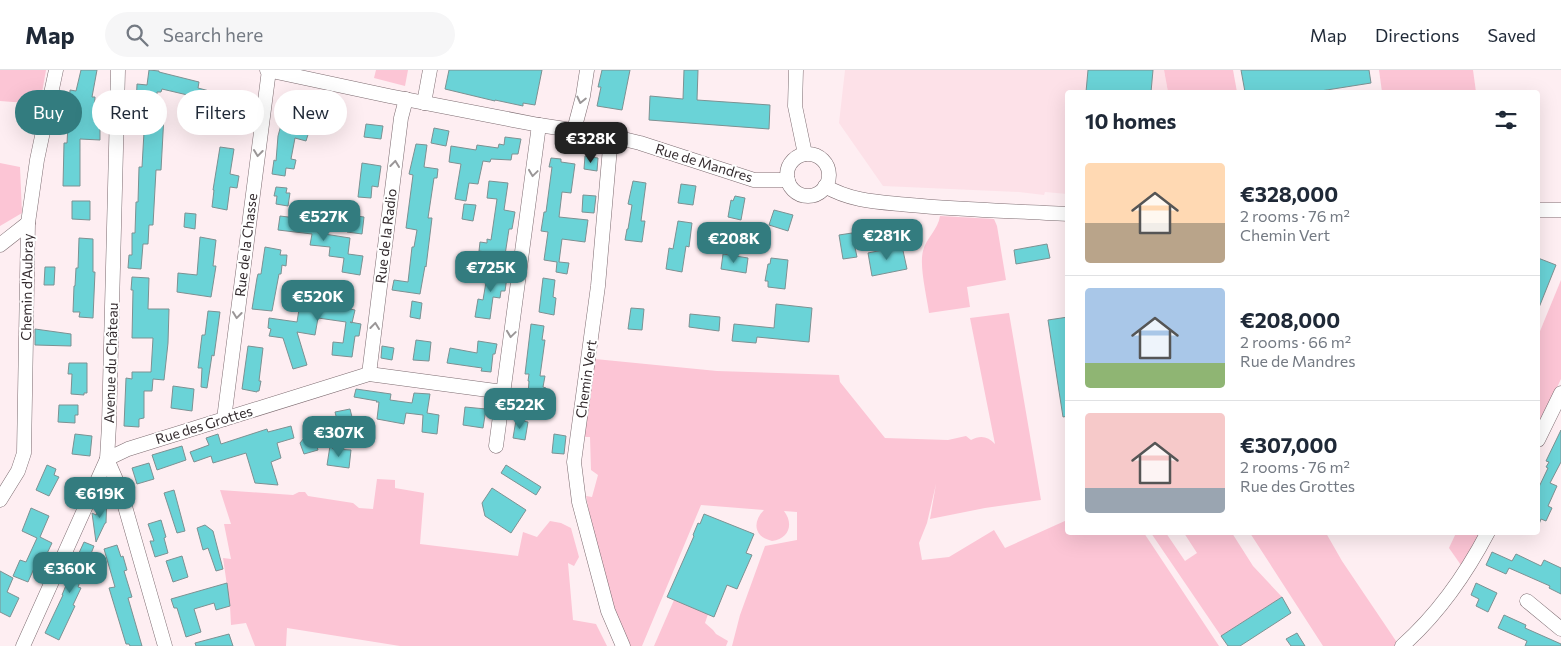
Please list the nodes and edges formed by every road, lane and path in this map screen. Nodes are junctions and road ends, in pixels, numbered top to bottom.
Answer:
1 (56, 70) edge
2 (118, 70) edge
3 (268, 70) edge
4 (430, 70) edge
5 (587, 70) edge
6 (796, 70) edge
7 (283, 72) edge
8 (406, 99) junction
9 (424, 103) junction
10 (539, 125) junction
11 (574, 130) junction
12 (612, 136) junction
13 (805, 154) junction
14 (788, 180) junction
15 (825, 186) junction
16 (1540, 210) edge
17 (1561, 210) edge
18 (1065, 214) edge
19 (28, 223) junction
20 (0, 245) edge
21 (369, 374) junction
22 (503, 392) junction
23 (1561, 392) edge
24 (224, 419) junction
25 (1540, 436) edge
26 (496, 446) dead end
27 (107, 459) junction
28 (0, 500) edge
29 (1486, 535) edge
30 (1527, 601) dead end
31 (1561, 629) edge
32 (24, 645) edge
33 (165, 646) edge
34 (623, 646) edge
35 (1402, 646) edge

1 - 19 street, Chemin d'Aubray
2 - 27 street, Avenue du Château
3 - 7 street, Rue de Mandres
3 -> 24 street, Rue de la Chasse
4 - 9 street
5 -> 11 street
6 - 13 street
7 - 8 street, Rue de Mandres
8 - 9 street, Rue de Mandres
21 -> 8 street, Rue de la Radio
9 - 10 street, Rue de Mandres
10 - 11 street, Rue de Mandres
10 -> 22 street
11 - 12 street, Rue de Mandres
12 - 14 street, Rue de Mandres
12 - 34 street, Chemin Vert
13 - 14 street
13 - 15 street
14 - 15 street
15 - 18 street
16 - 17 street
19 - 20 street
19 - 28 street, Chemin d'Aubray
21 - 22 street, Rue des Grottes
21 - 24 street, Rue des Grottes
22 - 26 street
23 - 25 street
24 - 27 street, Rue des Grottes
27 - 32 street
27 - 33 street, Avenue du Château
29 - 35 street
30 - 31 street

